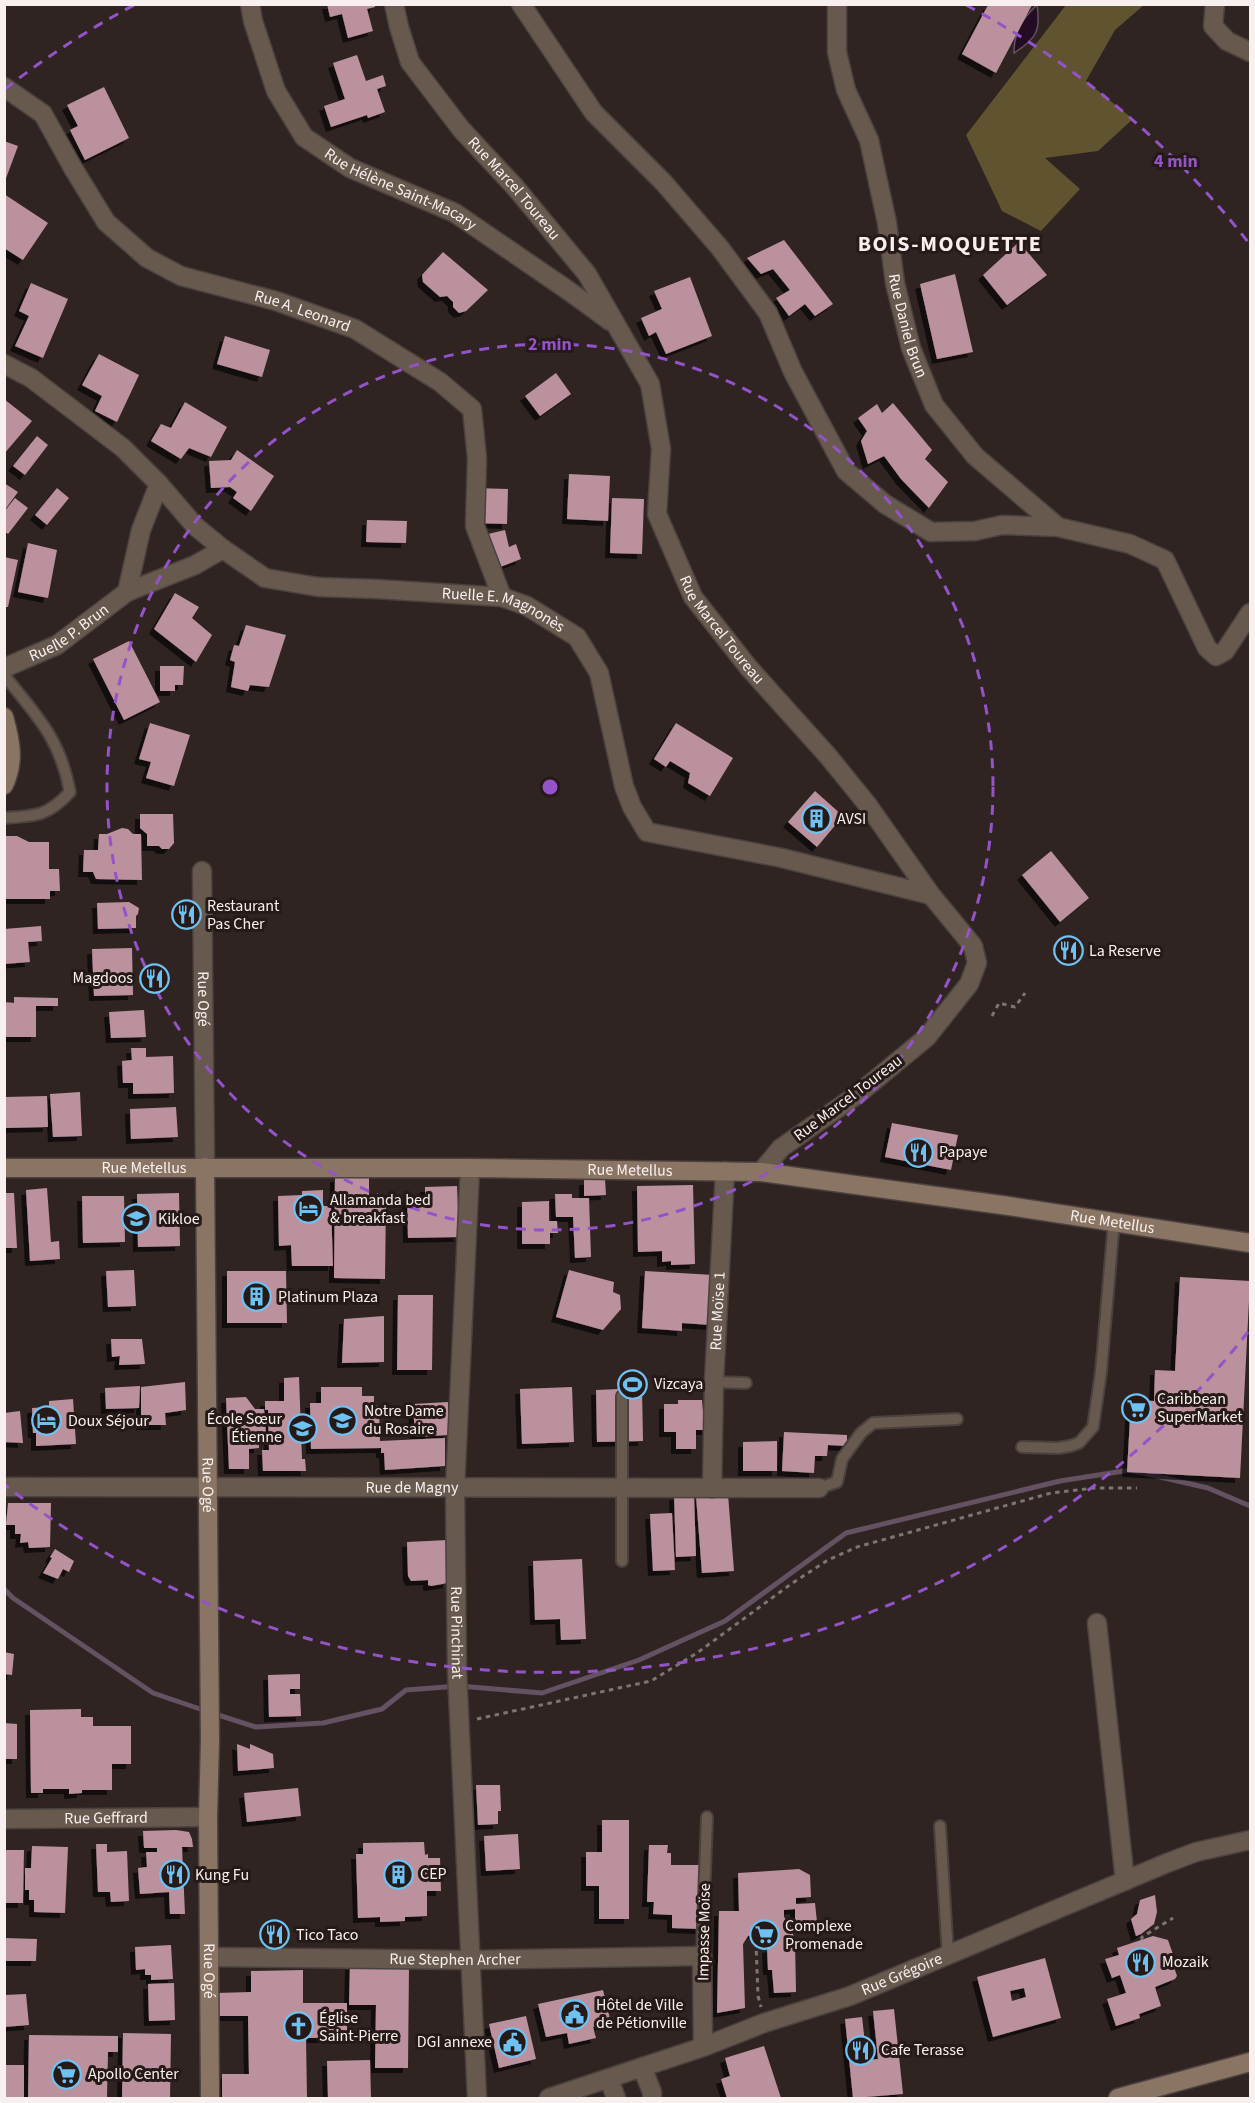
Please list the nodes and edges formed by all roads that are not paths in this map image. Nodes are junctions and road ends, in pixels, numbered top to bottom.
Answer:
1 (250, 4) edge
2 (394, 4) edge
3 (521, 4) edge
4 (837, 4) edge
5 (1215, 4) edge
6 (1251, 52) edge
7 (4, 87) edge
8 (616, 326) junction
9 (4, 364) edge
10 (159, 483) junction
11 (1058, 527) junction
12 (223, 549) junction
13 (128, 592) junction
14 (502, 597) junction
15 (1251, 613) edge
16 (4, 668) edge
17 (4, 675) edge
18 (4, 717) edge
19 (4, 785) edge
20 (4, 818) edge
21 (202, 871) dead end
22 (931, 895) junction
23 (206, 1167) junction
24 (4, 1168) edge
25 (470, 1168) junction
26 (725, 1171) junction
27 (761, 1172) junction
28 (1114, 1221) junction
29 (1251, 1243) edge
30 (714, 1382) junction
31 (746, 1383) dead end
32 (622, 1396) dead end
33 (957, 1419) dead end
34 (1022, 1447) dead end
35 (207, 1486) junction
36 (4, 1487) edge
37 (455, 1488) junction
38 (622, 1488) junction
39 (712, 1488) junction
40 (819, 1488) joint
41 (622, 1561) dead end
42 (1096, 1623) dead end
43 (208, 1817) junction
44 (707, 1817) dead end
45 (4, 1820) edge
46 (940, 1826) dead end
47 (1251, 1840) edge
48 (1125, 1881) junction
49 (702, 1956) junction
50 (948, 1956) junction
51 (209, 1957) junction
52 (471, 1960) junction
53 (703, 2047) junction
54 (1251, 2062) edge
55 (642, 2067) junction
56 (609, 2079) junction
57 (1155, 2093) edge
58 (210, 2098) edge
59 (477, 2098) edge
60 (549, 2098) edge
61 (616, 2098) edge
62 (652, 2098) edge
63 (1118, 2098) edge

1 - 8 street, Rue Hélène Saint-Macary
2 - 8 street, Rue Marcel Toureau
3 - 11 street
4 - 11 street, Rue Daniel Brun
5 - 6 street
7 - 14 street, Rue A. Leonard
8 - 22 street, Rue Marcel Toureau
9 - 10 street, Ruelle E. Magnonès
10 - 12 street, Ruelle E. Magnonès
10 - 13 street
11 - 15 street
12 - 13 street, Ruelle P. Brun
12 - 14 street, Ruelle E. Magnonès
13 - 16 street, Ruelle P. Brun
14 - 22 street, Ruelle E. Magnonès
17 - 20 lane
18 - 19 street
21 - 23 street, Rue Ogé
22 - 27 street, Rue Marcel Toureau
23 - 24 street, Rue Metellus
23 - 25 street, Rue Metellus
23 - 35 street, Rue Ogé
25 - 26 street, Rue Metellus
25 - 37 street, Rue Pinchinat
26 - 27 street, Rue Metellus
26 - 30 street, Rue Moïse 1
27 - 28 street, Rue Metellus
28 - 29 street, Rue Metellus
28 - 34 lane
30 - 31 lane
30 - 39 street, Rue Moïse 1
32 - 38 lane
33 - 40 lane
35 - 36 street, Rue de Magny
35 - 37 street, Rue de Magny
35 - 43 street, Rue Ogé
37 - 38 street, Rue de Magny
37 - 52 street, Rue Pinchinat
38 - 39 street, Rue de Magny
38 - 41 lane
39 - 40 street, Rue de Magny
42 - 48 street
43 - 45 street, Rue Geffrard
43 - 51 street, Rue Ogé
44 - 49 lane, Impasse Moïse
46 - 50 lane
47 - 48 street, Rue Grégoire
48 - 50 street, Rue Grégoire
49 - 52 street, Rue Stephen Archer
49 - 53 street, Impasse Moïse
50 - 53 street, Rue Grégoire
51 - 52 street, Rue Stephen Archer
51 - 58 street, Rue Ogé
52 - 59 street, Rue Pinchinat
53 - 55 street, Rue Grégoire
54 - 57 street
55 - 56 street, Rue Grégoire
55 - 62 street
56 - 60 street, Rue Grégoire
56 - 61 street
57 - 63 street

